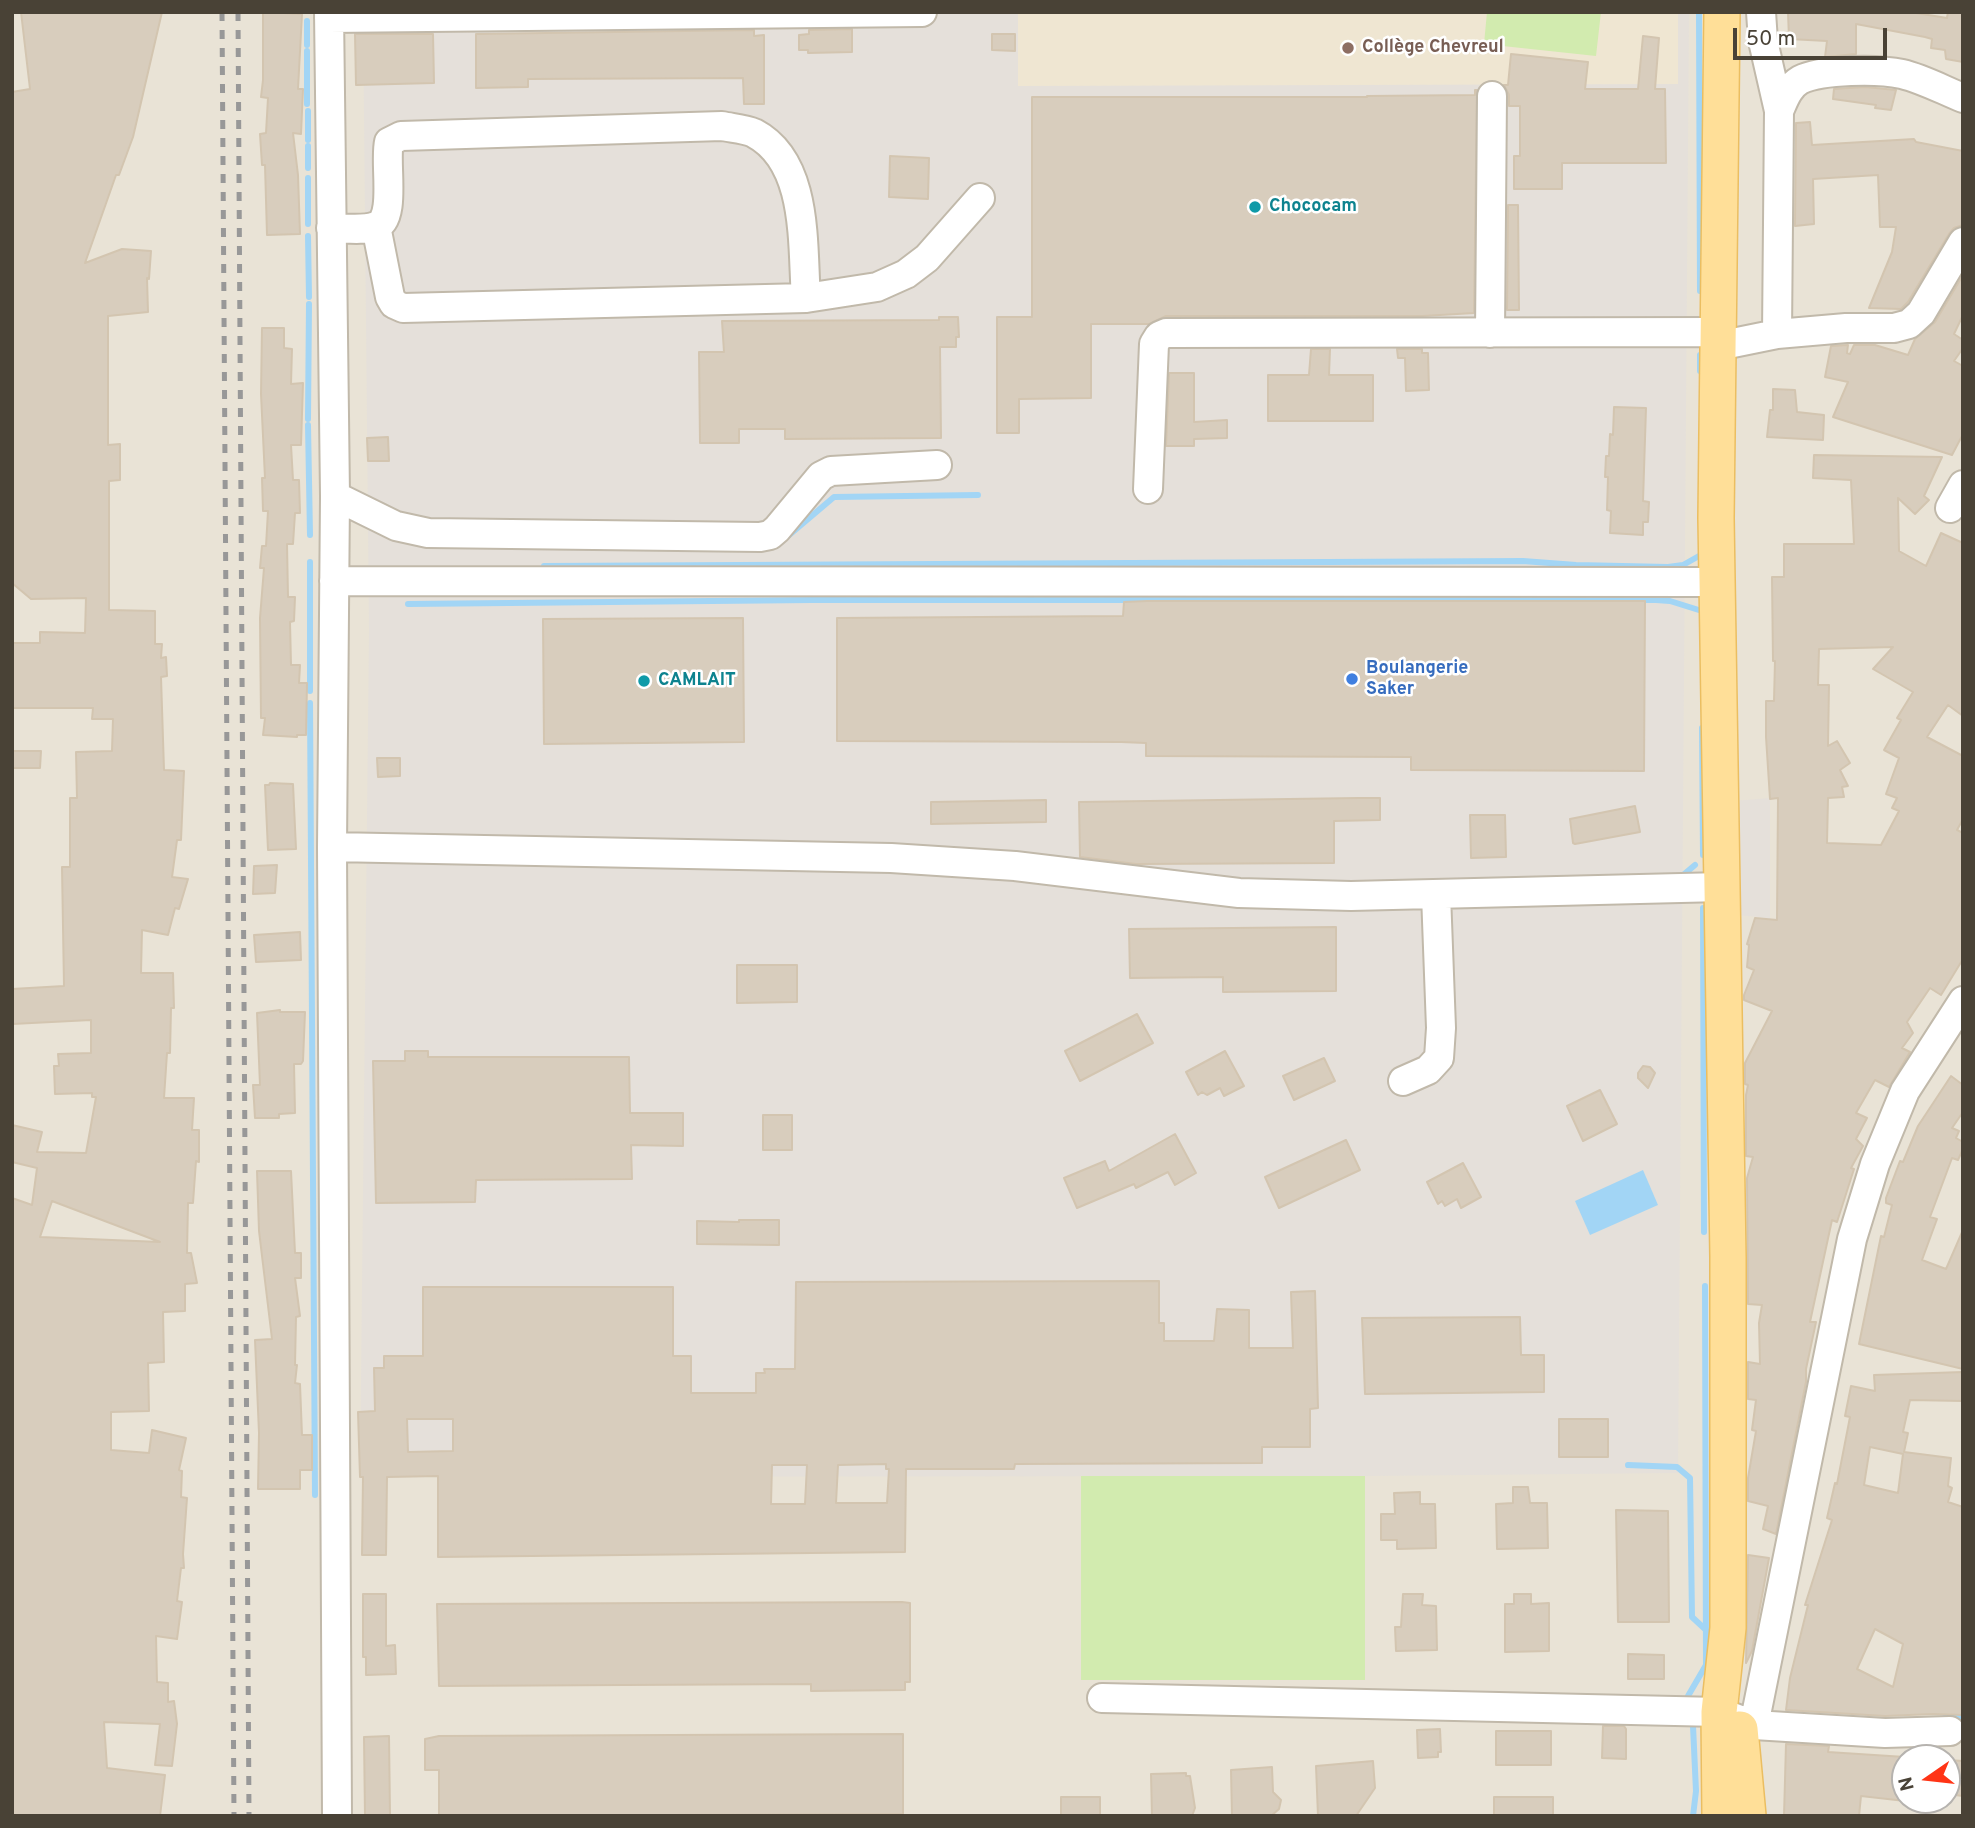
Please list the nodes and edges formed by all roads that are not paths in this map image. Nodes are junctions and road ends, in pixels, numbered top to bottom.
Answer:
1 (922, 12) edge
2 (1722, 12) edge
3 (1761, 12) edge
4 (329, 15) edge
5 (1492, 96) dead end
6 (1963, 98) edge
7 (1779, 111) junction
8 (980, 198) dead end
9 (376, 226) junction
10 (331, 228) junction
11 (1963, 242) edge
12 (806, 298) junction
13 (1490, 333) junction
14 (1766, 336) junction
15 (1721, 341) junction
16 (937, 465) dead end
17 (1148, 489) dead end
18 (335, 496) junction
19 (334, 581) junction
20 (1717, 582) junction
21 (332, 847) junction
22 (1722, 887) junction
23 (1436, 894) junction
24 (1963, 1001) edge
25 (1403, 1081) dead end
26 (1102, 1698) dead end
27 (1737, 1719) junction
28 (1950, 1731) dead end
29 (337, 1816) edge
30 (1720, 1816) edge
31 (1748, 1816) edge

1 - 4 street
2 - 15 main road
3 - 7 street
4 - 10 street
5 - 13 street
6 - 7 street
7 - 14 street
8 - 12 street
9 - 10 street
9 - 12 street
9 - 12 street
10 - 18 street
11 - 14 street
13 - 15 street
13 - 17 street
14 - 15 street
15 - 20 main road
16 - 18 street
18 - 19 street
19 - 20 street
19 - 21 street
20 - 22 main road
21 - 23 street
21 - 29 street
22 - 23 street
22 - 27 main road
23 - 25 street
24 - 27 street
26 - 27 street
27 - 28 street
27 - 30 main road
27 - 31 main road

